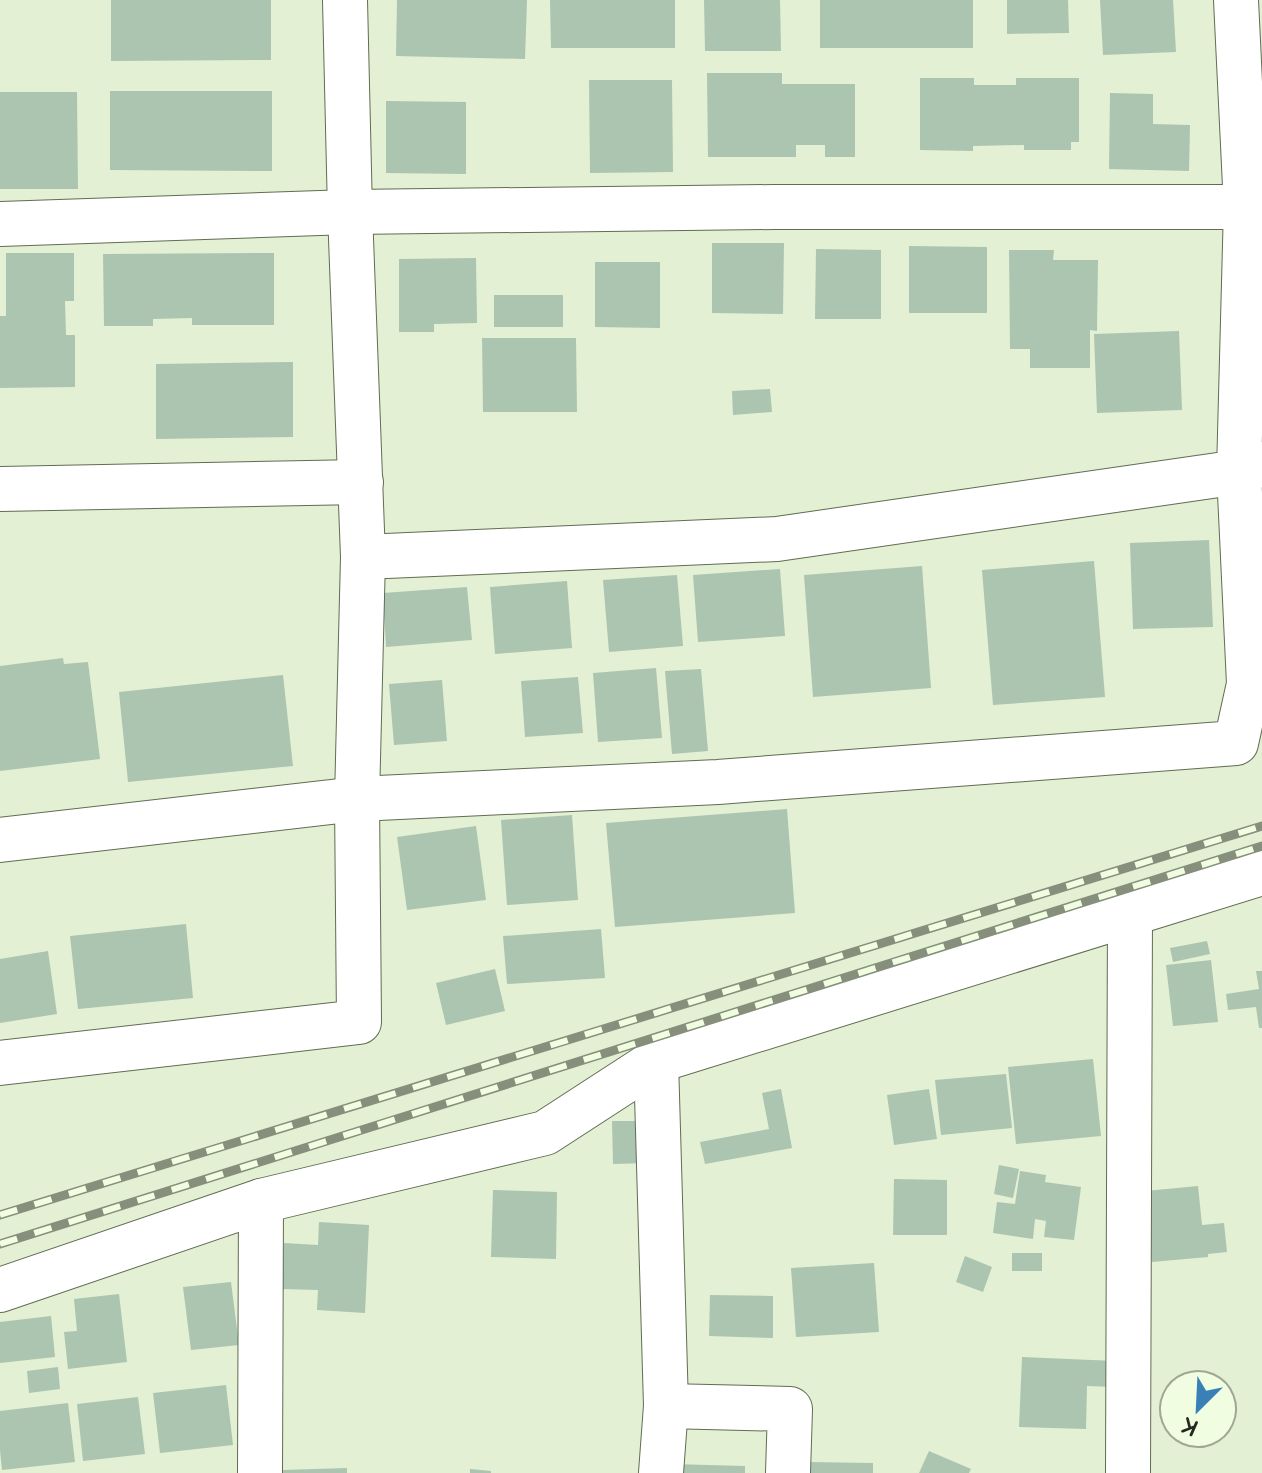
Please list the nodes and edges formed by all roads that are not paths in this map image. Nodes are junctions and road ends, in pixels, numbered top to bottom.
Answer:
1 (345, 0) edge
2 (1236, 0) edge
3 (1254, 204) edge
4 (350, 212) junction
5 (0, 224) edge
6 (1251, 468) edge
7 (361, 482) junction
8 (0, 489) edge
9 (363, 557) junction
10 (357, 799) junction
11 (0, 840) edge
12 (1262, 873) edge
13 (1130, 915) junction
14 (656, 1061) junction
15 (0, 1063) edge
16 (261, 1201) junction
17 (0, 1290) edge
18 (666, 1406) junction
19 (260, 1473) edge
20 (661, 1473) edge
21 (788, 1473) edge
22 (1128, 1473) edge

1 - 4 street
2 - 3 street
3 - 4 street
3 - 6 street
4 - 5 street
4 - 7 street
6 - 9 street
6 - 10 street
7 - 8 street
7 - 9 street
9 - 10 street
10 - 11 street
10 - 15 street
12 - 13 street
13 - 14 street
13 - 22 street
14 - 16 street
14 - 18 street
16 - 17 street
16 - 19 street
18 - 20 street
18 - 21 street

